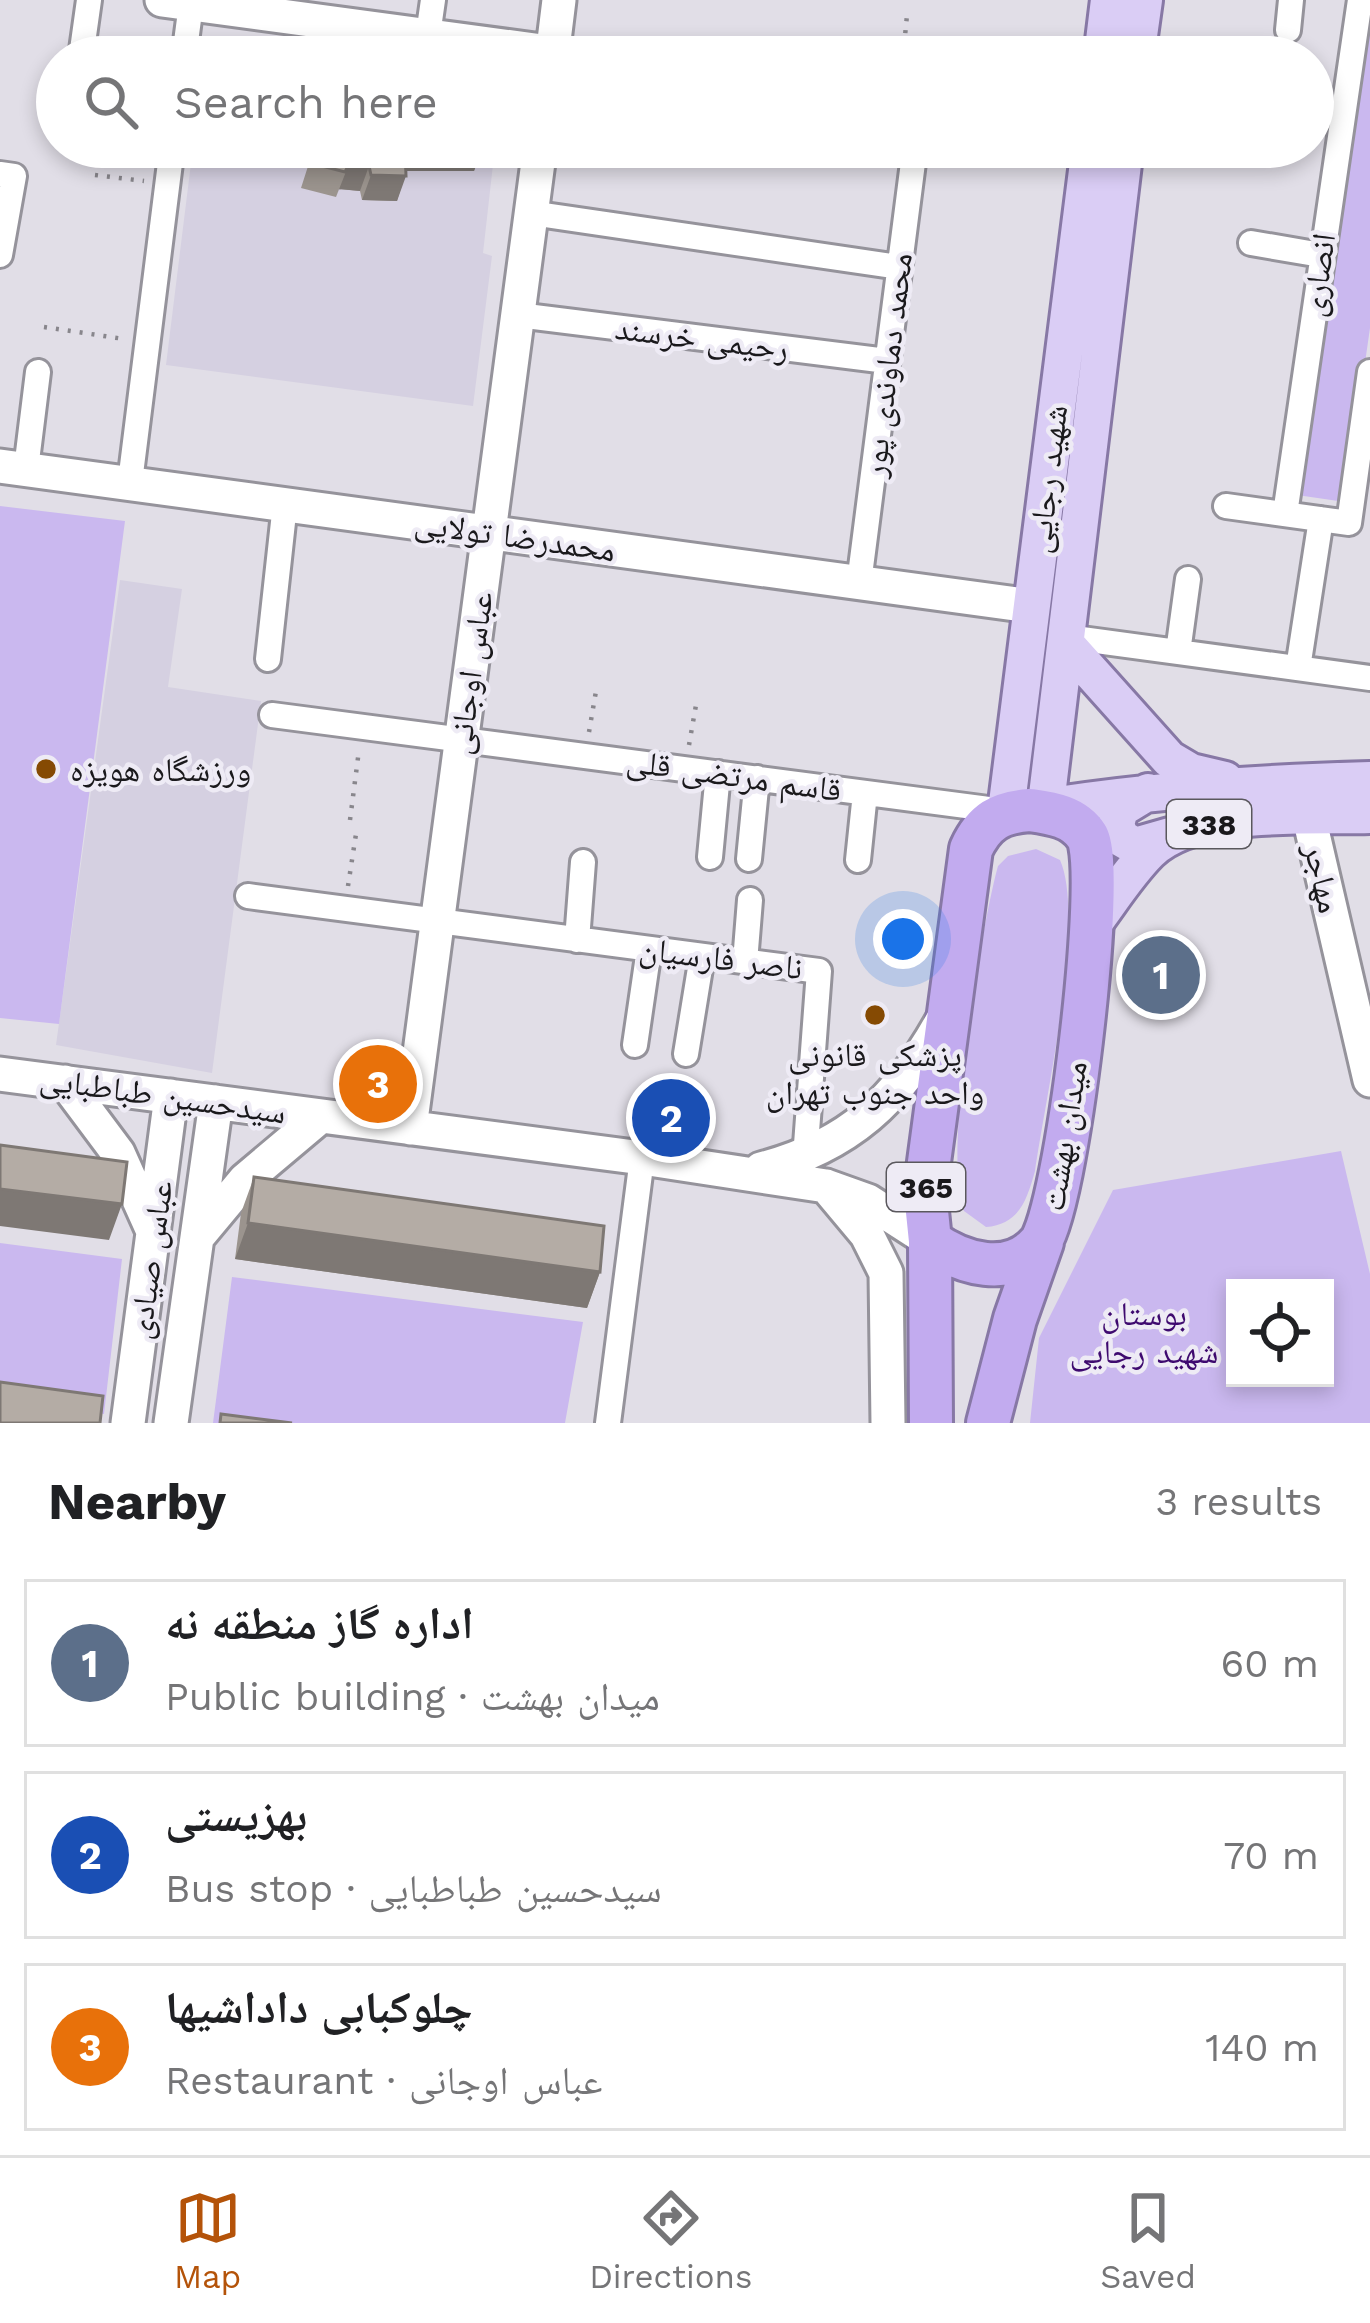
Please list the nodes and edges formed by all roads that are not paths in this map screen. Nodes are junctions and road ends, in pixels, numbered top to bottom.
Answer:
1 (89, 0) edge
2 (433, 0) edge
3 (559, 0) edge
4 (1109, 0) edge
5 (1144, 0) edge
6 (1292, 0) edge
7 (1360, 0) edge
8 (176, 2) edge
9 (1288, 30) dead end
10 (428, 35) junction
11 (84, 36) edge
12 (181, 36) edge
13 (434, 36) edge
14 (562, 36) edge
15 (1105, 36) edge
16 (1139, 36) edge
17 (170, 168) edge
18 (537, 168) edge
19 (912, 168) edge
20 (1087, 168) edge
21 (1122, 168) edge
22 (0, 174) edge
23 (531, 213) junction
24 (1252, 243) dead end
25 (0, 255) edge
26 (1321, 255) junction
27 (899, 267) junction
28 (518, 315) junction
29 (887, 361) junction
30 (38, 372) dead end
31 (1370, 372) edge
32 (13, 467) edge
33 (130, 482) junction
34 (285, 504) junction
35 (1226, 506) dead end
36 (1285, 514) junction
37 (1321, 519) junction
38 (1360, 524) edge
39 (489, 532) junction
40 (1188, 579) dead end
41 (859, 584) junction
42 (1031, 606) junction
43 (1066, 640) junction
44 (1178, 652) junction
45 (268, 659) dead end
46 (1298, 668) junction
47 (1370, 677) edge
48 (272, 715) dead end
49 (461, 739) junction
50 (718, 773) junction
51 (757, 778) junction
52 (1370, 780) edge
53 (1240, 784) junction
54 (1148, 792) junction
55 (865, 793) junction
56 (1032, 810) junction
57 (1370, 815) edge
58 (1309, 817) junction
59 (1174, 834) junction
60 (710, 857) dead end
61 (749, 859) dead end
62 (858, 860) dead end
63 (583, 862) dead end
64 (248, 896) dead end
65 (751, 900) dead end
66 (437, 922) junction
67 (1091, 927) junction
68 (578, 940) junction
69 (649, 949) junction
70 (702, 956) junction
71 (746, 962) junction
72 (948, 1009) junction
73 (635, 1045) dead end
74 (686, 1054) dead end
75 (0, 1074) edge
76 (1370, 1080) edge
77 (65, 1082) junction
78 (171, 1096) junction
79 (216, 1102) junction
80 (321, 1116) junction
81 (410, 1128) junction
82 (642, 1158) junction
83 (805, 1158) junction
84 (744, 1174) junction
85 (826, 1186) junction
86 (154, 1236) junction
87 (195, 1240) junction
88 (930, 1241) junction
89 (1042, 1242) junction
90 (1015, 1319) junction
91 (932, 1330) junction
92 (1005, 1362) junction
93 (128, 1423) edge
94 (171, 1423) edge
95 (608, 1423) edge
96 (888, 1423) edge
97 (931, 1423) edge
98 (988, 1423) edge
99 (1002, 1423) edge

1 - 11 street
2 - 10 street
3 - 14 street
4 - 15 main road
5 - 16 main road
6 - 9 street
7 - 26 street, انصاری
8 - 10 street
8 - 12 street
10 - 13 street
17 - 33 street
18 - 23 street, عباس اوجانی
19 - 27 street, محمد دماوندی پور
20 - 42 main road, شهید رجایی
21 - 43 main road, شهید رجایی
22 - 25 street
23 - 27 street
23 - 28 street, عباس اوجانی
24 - 26 street
26 - 36 street, انصاری
27 - 29 street, محمد دماوندی پور
28 - 29 street, رحیمی خرسند
28 - 39 street, عباس اوجانی
29 - 41 street, محمد دماوندی پور
30 - 32 street
31 - 38 street
32 - 33 street, محمدرضا تولایی
33 - 34 street, محمدرضا تولایی
34 - 39 street, محمدرضا تولایی
34 - 45 street
35 - 36 street
36 - 37 street
37 - 38 street
37 - 46 street
39 - 41 street, محمدرضا تولایی
39 - 49 street, عباس اوجانی
40 - 44 street
41 - 42 street, محمدرضا تولایی
42 - 56 main road, شهید رجایی
43 - 44 street
43 - 53 main road
43 - 56 main road, شهید رجایی
44 - 46 street
46 - 47 street
48 - 49 street, قاسم مرتضی قلی
49 - 50 street, قاسم مرتضی قلی
49 - 66 street, عباس اوجانی
50 - 51 street, قاسم مرتضی قلی
50 - 60 street
51 - 55 street, قاسم مرتضی قلی
51 - 61 street
52 - 53 main road, 338
53 - 54 main road, 338
54 - 56 main road, 338
54 - 59 main road
55 - 56 street, قاسم مرتضی قلی
55 - 62 street
56 - 67 highway, میدان بهشت
56 - 72 highway, 365
57 - 58 main road, 338
58 - 59 main road, 338
58 - 76 street, مهاجر
59 - 67 main road, 338
63 - 68 street
64 - 66 street, ناصر فارسیان
65 - 71 street
66 - 68 street, ناصر فارسیان
66 - 81 street, عباس اوجانی
67 - 89 highway, میدان بهشت
68 - 69 street, ناصر فارسیان
69 - 70 street, ناصر فارسیان
69 - 73 street
70 - 71 street, ناصر فارسیان
70 - 74 street
71 - 83 street, ناصر فارسیان
72 - 83 street
72 - 88 highway, 365
75 - 77 street, سیدحسین طباطبایی
77 - 78 street, سیدحسین طباطبایی
77 - 86 street
78 - 79 street, سیدحسین طباطبایی
78 - 86 street, عباس صیادی
79 - 80 street, سیدحسین طباطبایی
79 - 87 street, عباس صیادی
80 - 81 street, سیدحسین طباطبایی
80 - 87 street
81 - 82 street, سیدحسین طباطبایی
82 - 84 street, سیدحسین طباطبایی
82 - 95 street
83 - 84 street
84 - 85 street, سیدحسین طباطبایی
85 - 88 street, سیدحسین طباطبایی
85 - 96 street
86 - 93 street, عباس صیادی
87 - 94 street, عباس صیادی
88 - 89 highway, میدان بهشت / 365
88 - 91 highway, 365
89 - 90 highway
90 - 91 highway
90 - 92 highway
91 - 97 highway, 365
92 - 98 highway
92 - 99 street

